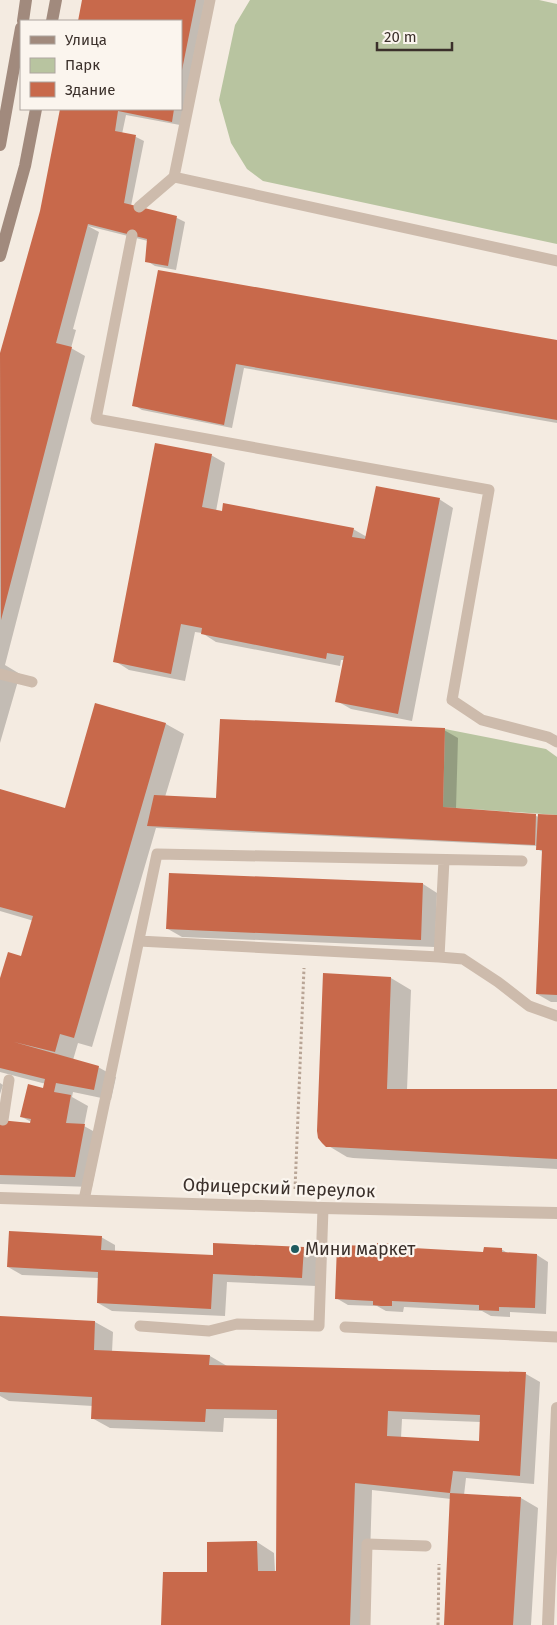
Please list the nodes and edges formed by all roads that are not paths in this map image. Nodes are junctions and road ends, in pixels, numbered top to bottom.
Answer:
1 (26, 0) edge
2 (56, 0) edge
3 (210, 0) edge
4 (22, 20) edge
5 (52, 20) edge
6 (20, 34) edge
7 (36, 110) edge
8 (0, 145) edge
9 (174, 177) junction
10 (139, 207) dead end
11 (132, 235) dead end
12 (0, 256) edge
13 (557, 261) edge
14 (0, 674) edge
15 (32, 682) dead end
16 (557, 742) edge
17 (444, 860) junction
18 (522, 861) dead end
19 (138, 942) junction
20 (439, 957) junction
21 (557, 1016) edge
22 (9, 1080) dead end
23 (3, 1120) dead end
24 (0, 1198) edge
25 (84, 1200) junction
26 (323, 1208) junction
27 (557, 1213) edge
28 (140, 1326) dead end
29 (345, 1327) dead end
30 (557, 1337) edge
31 (557, 1408) edge
32 (426, 1546) dead end
33 (365, 1625) edge
34 (548, 1625) edge

1 - 4 main road
2 - 5 main road
3 - 9 lane
6 - 8 main road
7 - 12 main road
9 - 10 lane
9 - 13 lane
11 - 16 lane
14 - 15 lane
17 - 18 lane
17 - 19 lane
17 - 20 lane
19 - 20 lane
19 - 25 lane
20 - 21 lane
22 - 23 lane
24 - 25 street, Офицерский переулок
25 - 26 street, Офицерский переулок
26 - 27 street, Офицерский переулок
26 - 28 lane
29 - 30 lane
31 - 34 street
32 - 33 lane

